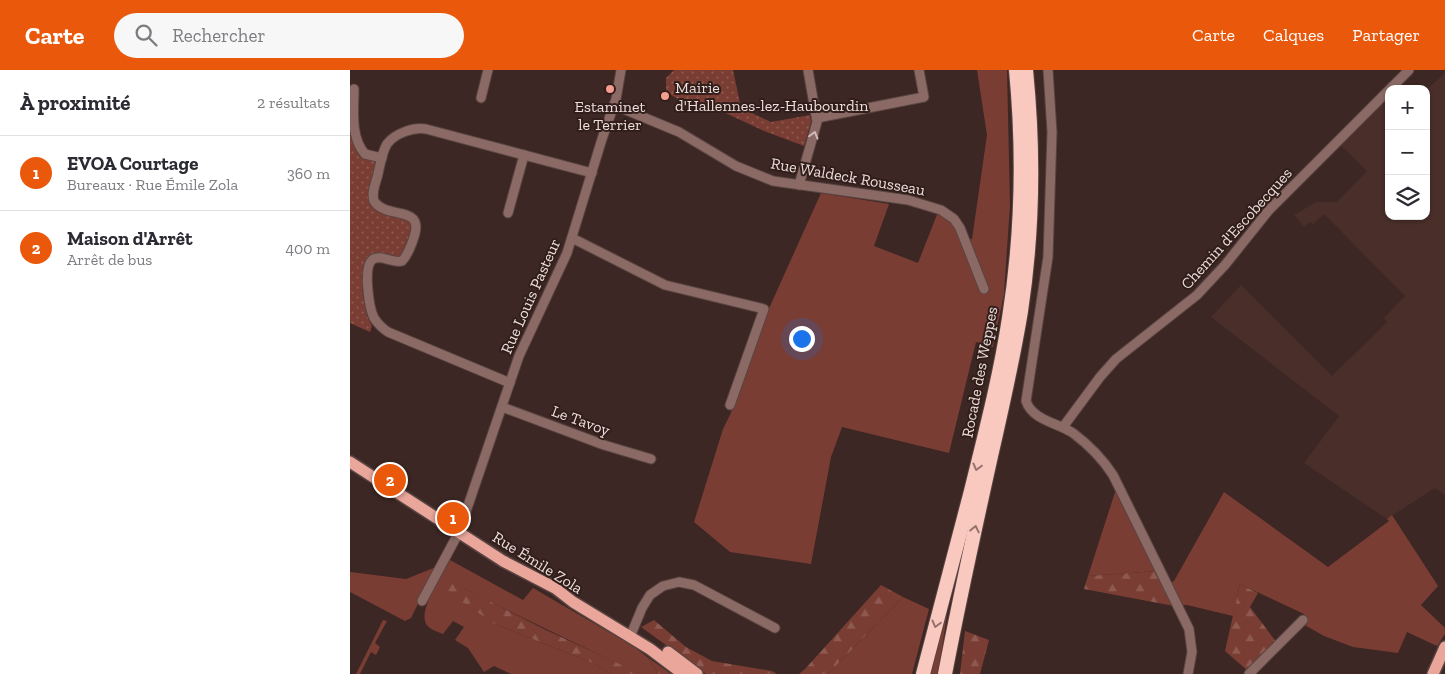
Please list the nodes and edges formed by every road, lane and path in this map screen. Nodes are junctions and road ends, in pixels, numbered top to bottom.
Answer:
1 (488, 70) edge
2 (621, 70) edge
3 (808, 70) edge
4 (919, 70) edge
5 (1016, 70) edge
6 (1026, 70) edge
7 (1048, 70) edge
8 (1409, 70) edge
9 (1395, 85) edge
10 (354, 89) dead end
11 (1385, 95) edge
12 (481, 98) dead end
13 (614, 105) junction
14 (817, 118) junction
15 (524, 155) junction
16 (382, 158) junction
17 (592, 173) junction
18 (799, 185) junction
19 (508, 213) dead end
20 (572, 238) junction
21 (984, 289) dead end
22 (510, 383) junction
23 (730, 405) dead end
24 (502, 408) junction
25 (1063, 426) junction
26 (651, 459) dead end
27 (350, 462) edge
28 (458, 532) junction
29 (965, 576) junction
30 (422, 601) dead end
31 (1303, 620) dead end
32 (775, 628) dead end
33 (632, 634) junction
34 (1445, 646) edge
35 (683, 674) edge
36 (697, 674) edge
37 (923, 674) edge
38 (945, 674) edge
39 (952, 674) edge
40 (1188, 674) edge
41 (1249, 674) edge
42 (1433, 674) edge

1 - 12 street
2 - 13 street, Rue Louis Pasteur
3 - 14 street
4 - 14 street
5 -> 37 highway, Rocade des Weppes
29 -> 6 highway, Rocade des Weppes
7 - 25 street
8 - 9 street, Chemin d'Escobecques
10 - 16 street
11 - 25 street, Chemin d'Escobecques
13 - 17 street, Rue Louis Pasteur
13 - 18 street, Rue Waldeck Rousseau
18 -> 14 street
15 - 16 street
15 - 17 street
15 - 19 street
16 - 22 street
17 - 20 street, Rue Louis Pasteur
18 - 21 street, Rue Waldeck Rousseau
20 - 22 street, Rue Louis Pasteur
20 - 23 street
22 - 24 street, Rue Louis Pasteur
24 - 26 street, Le Tavoy
24 - 28 street, Rue Louis Pasteur
25 - 40 street
27 - 28 main road, Rue Émile Zola
28 - 30 street, Rue Louis Pasteur
28 - 33 main road, Rue Émile Zola
29 - 38 highway
29 - 39 highway
31 - 41 street
32 - 33 street
33 - 35 main road
33 - 36 main road
34 - 42 main road

